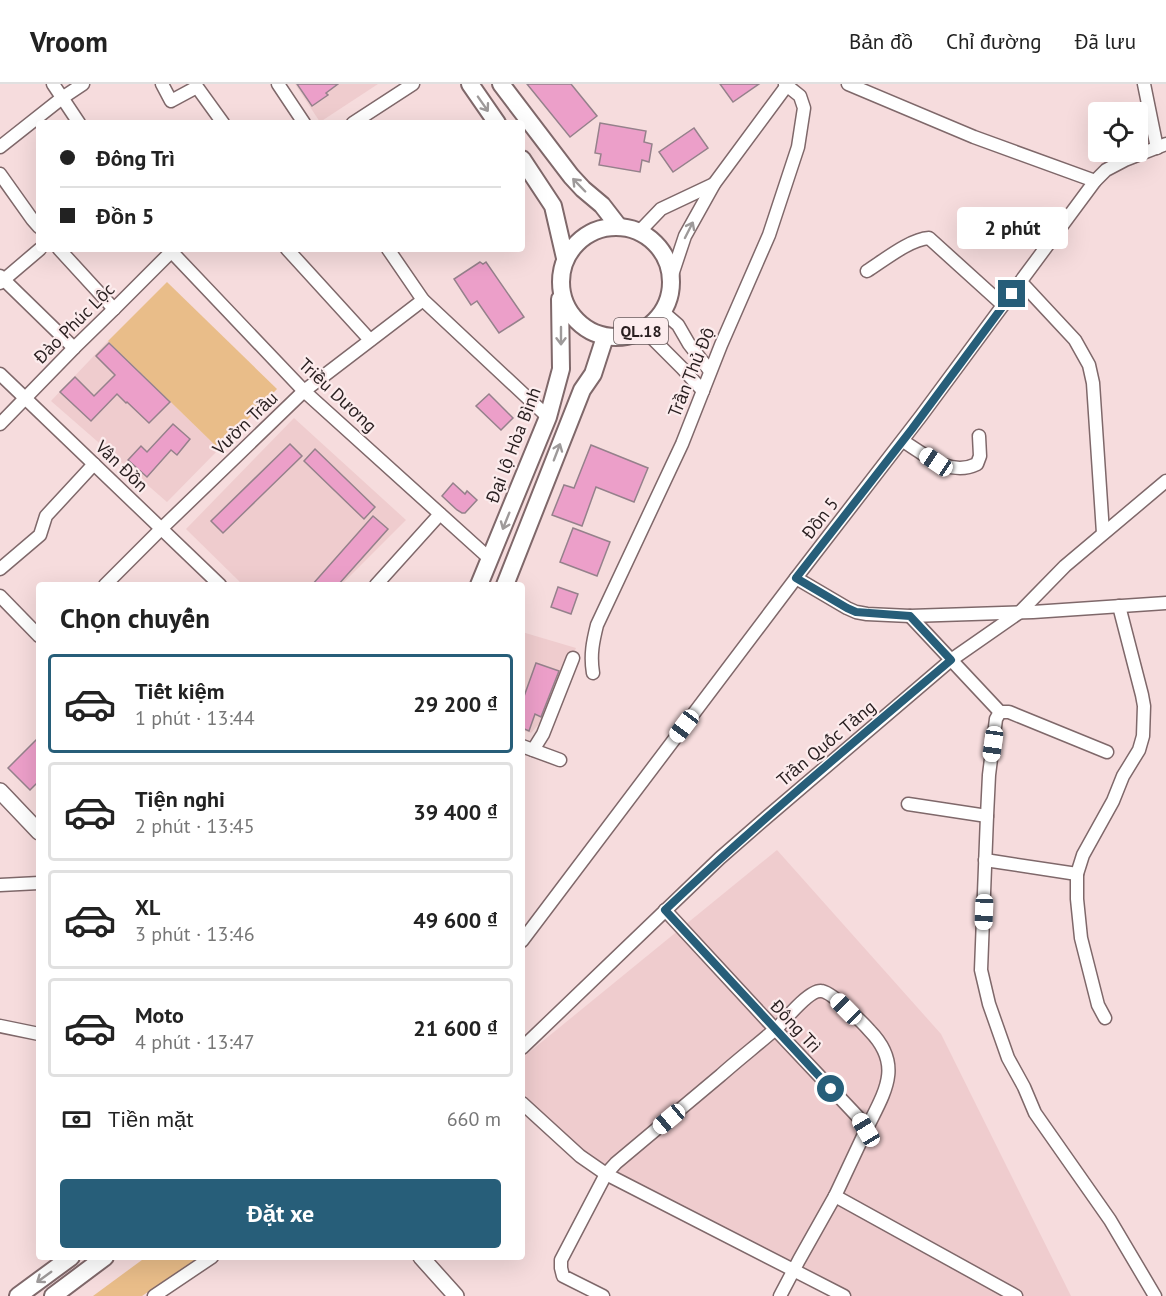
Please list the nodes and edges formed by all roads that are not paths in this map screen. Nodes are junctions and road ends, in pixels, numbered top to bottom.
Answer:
1 (53, 84) edge
2 (83, 84) edge
3 (162, 84) edge
4 (278, 84) edge
5 (413, 84) edge
6 (470, 84) edge
7 (501, 84) edge
8 (786, 84) edge
9 (848, 84) edge
10 (1144, 84) edge
11 (62, 98) junction
12 (77, 120) edge
13 (221, 120) edge
14 (302, 120) edge
15 (358, 120) edge
16 (495, 120) edge
17 (1162, 146) edge
18 (0, 147) edge
19 (525, 164) edge
20 (0, 174) edge
21 (1095, 181) junction
22 (714, 184) junction
23 (36, 224) edge
24 (619, 227) junction
25 (639, 232) junction
26 (36, 252) edge
27 (62, 252) edge
28 (169, 252) edge
29 (173, 252) edge
30 (290, 252) edge
31 (390, 252) edge
32 (566, 258) junction
33 (867, 271) dead end
34 (560, 277) junction
35 (671, 278) junction
36 (1, 280) edge
37 (1021, 282) junction
38 (423, 300) junction
39 (1003, 305) junction
40 (114, 309) junction
41 (663, 312) junction
42 (644, 330) junction
43 (605, 337) junction
44 (370, 340) junction
45 (74, 348) junction
46 (710, 371) junction
47 (0, 374) edge
48 (304, 391) junction
49 (703, 391) junction
50 (24, 398) junction
51 (548, 417) junction
52 (0, 424) edge
53 (979, 436) dead end
54 (903, 441) junction
55 (94, 464) junction
56 (1166, 481) edge
57 (440, 514) junction
58 (161, 528) junction
59 (1103, 533) junction
60 (489, 562) junction
61 (0, 569) edge
62 (796, 578) junction
63 (508, 579) edge
64 (108, 582) edge
65 (217, 582) edge
66 (379, 582) edge
67 (480, 582) edge
68 (0, 596) edge
69 (1166, 603) edge
70 (1119, 606) junction
71 (1020, 612) junction
72 (910, 616) junction
73 (36, 633) edge
74 (573, 658) dead end
75 (951, 660) junction
76 (593, 673) dead end
77 (1000, 712) junction
78 (528, 748) edge
79 (1107, 752) dead end
80 (560, 760) dead end
81 (0, 791) edge
82 (908, 804) dead end
83 (987, 816) junction
84 (36, 829) edge
85 (985, 860) junction
86 (1077, 874) junction
87 (36, 884) edge
88 (0, 885) edge
89 (665, 910) junction
90 (525, 937) edge
91 (1105, 1018) dead end
92 (0, 1026) edge
93 (775, 1029) junction
94 (36, 1033) edge
95 (525, 1045) edge
96 (525, 1106) edge
97 (866, 1130) junction
98 (606, 1174) junction
99 (835, 1196) junction
100 (66, 1260) edge
101 (101, 1260) edge
102 (208, 1260) edge
103 (424, 1260) edge
104 (794, 1270) junction
105 (18, 1296) edge
106 (53, 1296) edge
107 (154, 1296) edge
108 (456, 1296) edge
109 (603, 1296) edge
110 (780, 1296) edge
111 (844, 1296) edge
112 (1016, 1296) edge
113 (1155, 1296) edge

1 - 11 street
2 - 11 street
3 - 13 street
4 - 14 street
5 - 15 street
6 -> 16 highway
24 -> 7 highway
8 - 22 street
8 - 46 street, Trần Thủ Độ
9 - 21 street
10 - 17 street
11 - 12 street
11 - 18 street
17 - 21 street, Đồn 5
19 - 32 highway
20 - 23 street
21 - 37 street, Đồn 5
22 - 25 street
35 -> 22 street
24 - 25 highway, QL.18
24 - 32 highway, QL.18
25 - 35 highway, QL.18
26 - 36 street
27 - 40 street
28 - 40 street, Đào Phúc Lộc
29 - 48 street, Triều Dương
30 - 44 street
31 - 38 street
32 - 34 highway, QL.18
33 - 39 street
34 - 43 highway, QL.18
34 -> 51 highway, Đại lộ Hòa Bình / QL.18
35 - 41 highway, QL.18
36 - 45 street
37 - 39 street, Đồn 5
37 - 59 street
38 - 44 street, Vườn Trầu
38 - 51 street
39 - 54 street, Đồn 5
40 - 45 street, Đào Phúc Lộc
41 - 42 highway, QL.18
41 - 46 street
42 - 43 highway, QL.18
42 - 49 street
63 -> 43 highway, QL.18
44 - 48 street, Vườn Trầu
45 - 50 street, Đào Phúc Lộc
46 - 49 street, Trần Thủ Độ
47 - 50 street, Vân Đồn
48 - 57 street, Triều Dương
48 - 58 street, Vườn Trầu
49 - 76 street, Trần Thủ Độ
50 - 52 street, Đào Phúc Lộc
50 - 55 street, Vân Đồn
51 -> 60 highway, Đại lộ Hòa Bình / QL.18
53 - 54 street
54 - 62 street, Đồn 5
55 - 58 street, Vân Đồn
55 - 61 street
56 - 59 street, Trần Quốc Tảng
57 - 60 street, Triều Dương
57 - 66 street
58 - 64 street, Vườn Trầu
58 - 65 street, Vân Đồn
59 - 71 street, Trần Quốc Tảng
60 - 63 highway
60 - 67 highway, Đại lộ Hòa Bình / QL.18
62 - 72 street
62 - 90 street, Đồn 5
68 - 73 street
69 - 70 street
70 - 71 street
70 - 86 street
71 - 72 street
71 - 75 street, Trần Quốc Tảng
72 - 75 street
74 - 78 street
75 - 77 street
75 - 89 street, Trần Quốc Tảng
77 - 79 street
77 - 83 street
78 - 80 street
81 - 84 main road
82 - 83 street
83 - 85 street
85 - 86 street
85 - 113 street
86 - 91 street
87 - 88 street
89 - 93 street, Đông Trì
89 - 95 street, Trần Quốc Tảng
92 - 94 street
93 - 97 street, Đông Trì
93 - 97 street
93 - 98 street
96 - 98 street
97 - 99 street
98 - 104 street
98 - 109 street
99 - 104 street
99 - 112 street
100 -> 105 highway
101 - 106 highway
102 - 107 street
103 - 108 main road
104 - 110 street
104 - 111 street

